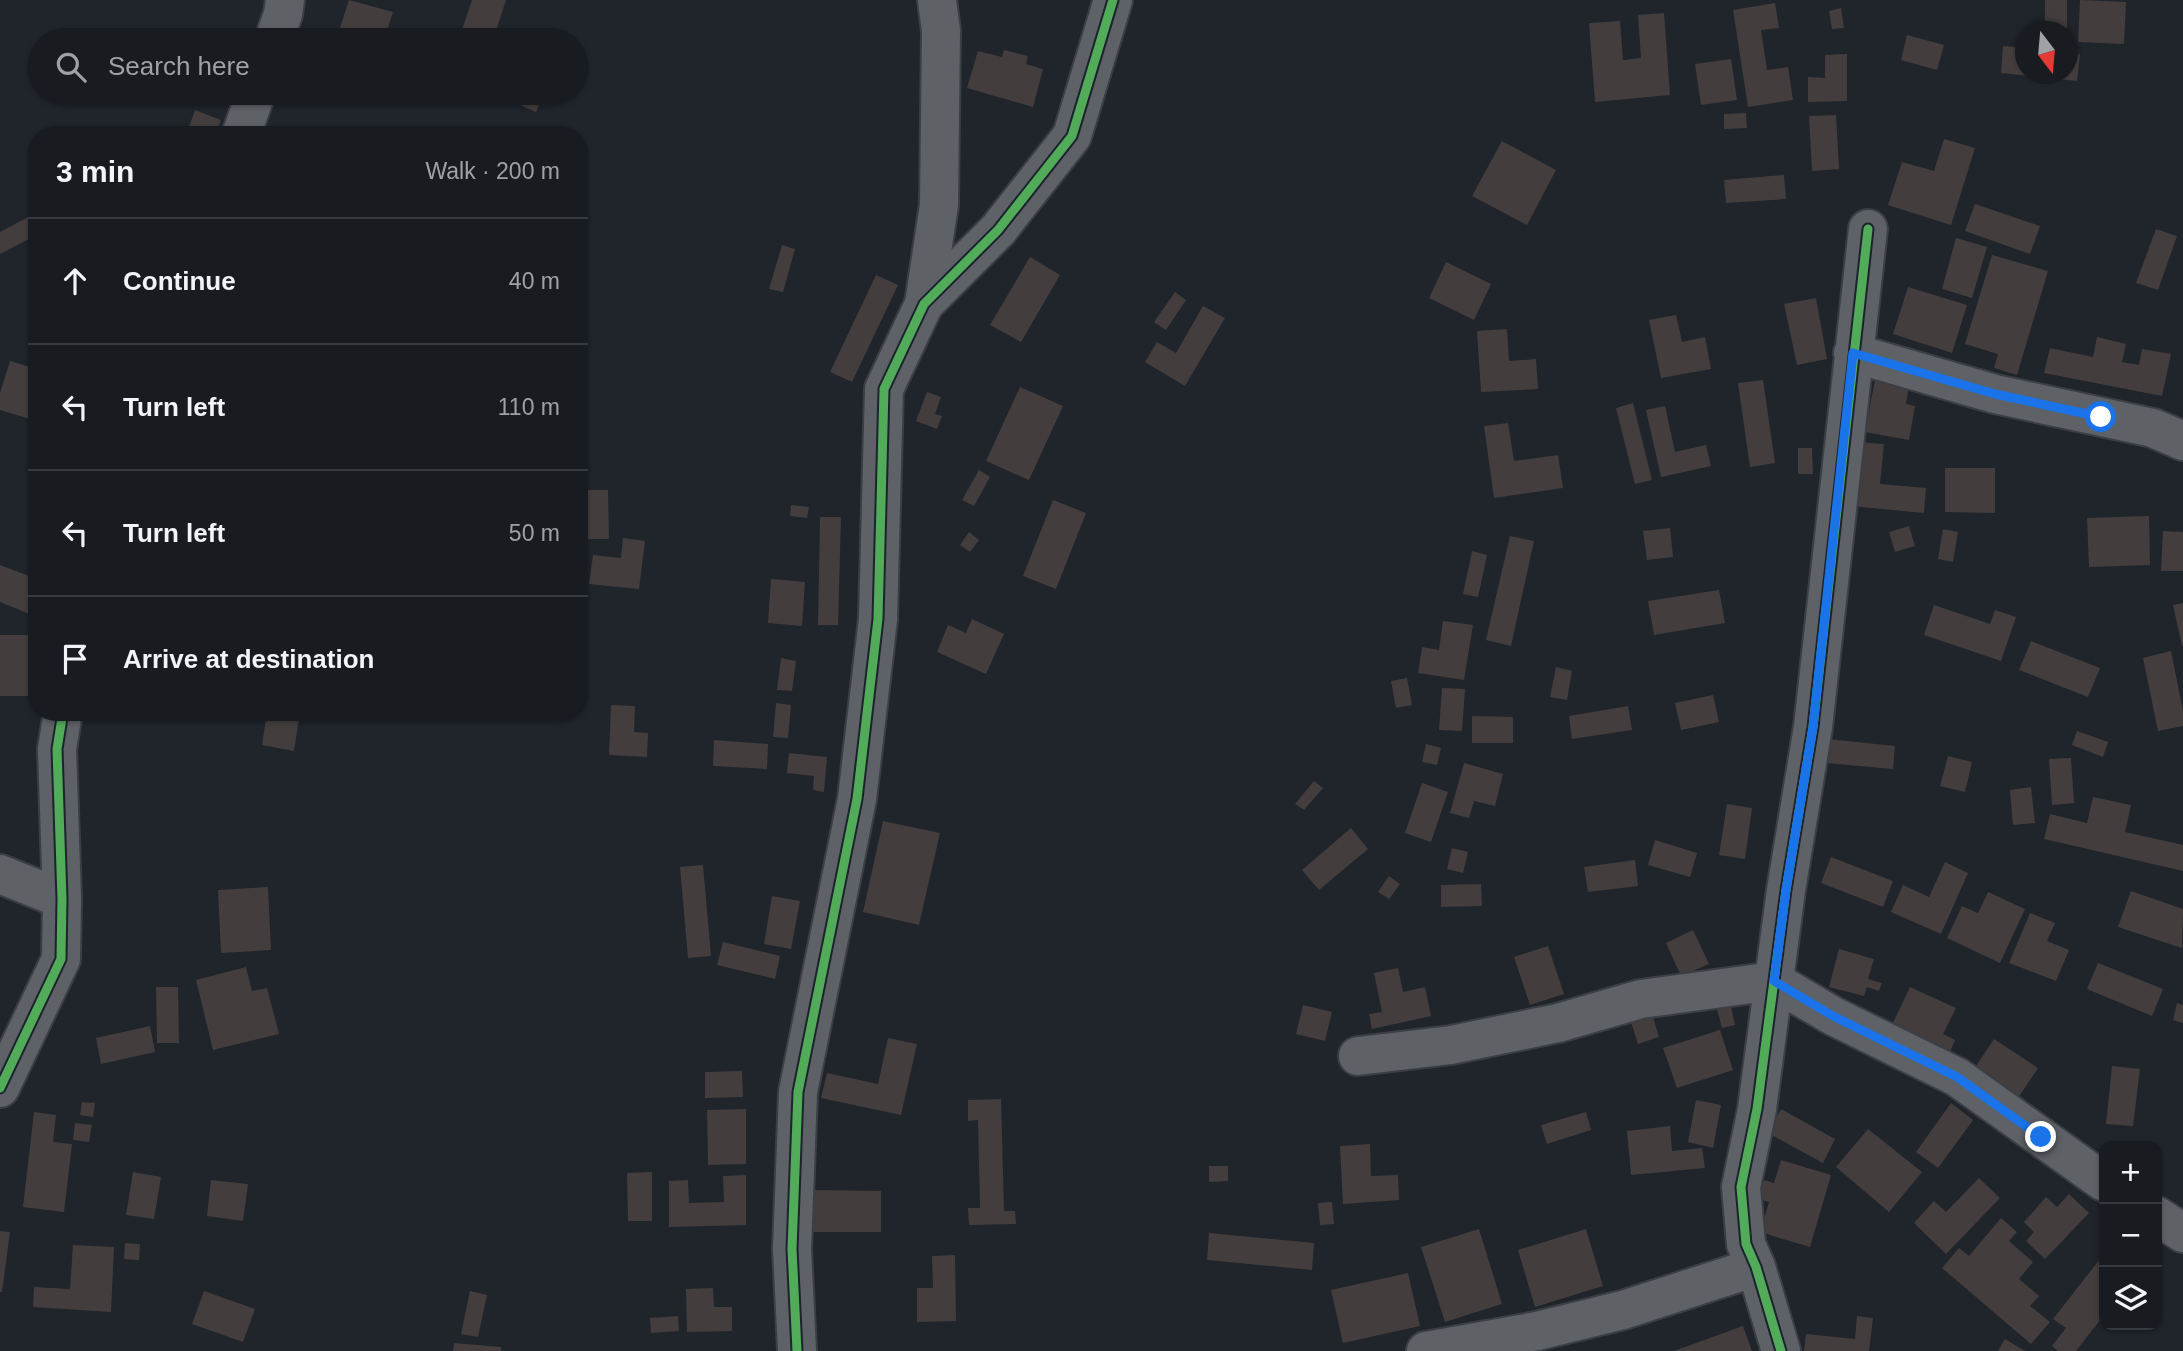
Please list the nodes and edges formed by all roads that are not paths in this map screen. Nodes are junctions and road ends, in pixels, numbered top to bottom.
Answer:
1 (285, 0) edge
2 (937, 0) edge
3 (1113, 0) edge
4 (278, 28) edge
5 (252, 105) edge
6 (244, 126) edge
7 (1868, 229) dead end
8 (925, 304) junction
9 (1853, 353) junction
10 (2183, 441) edge
11 (62, 721) edge
12 (0, 874) edge
13 (62, 899) junction
14 (1774, 981) junction
15 (1358, 1056) dead end
16 (0, 1088) edge
17 (2099, 1178) edge
18 (2162, 1219) edge
19 (2183, 1233) edge
20 (1756, 1267) junction
21 (797, 1351) edge
22 (1426, 1351) edge
23 (1781, 1351) edge

1 - 4 street
2 - 8 street
3 - 8 street
5 - 6 street
7 - 9 street
8 - 21 street
9 - 10 street
9 - 14 street
11 - 13 street
12 - 13 street
13 - 16 street
14 - 15 street
14 - 17 street
14 - 20 street
18 - 19 street
20 - 22 street
20 - 23 street

